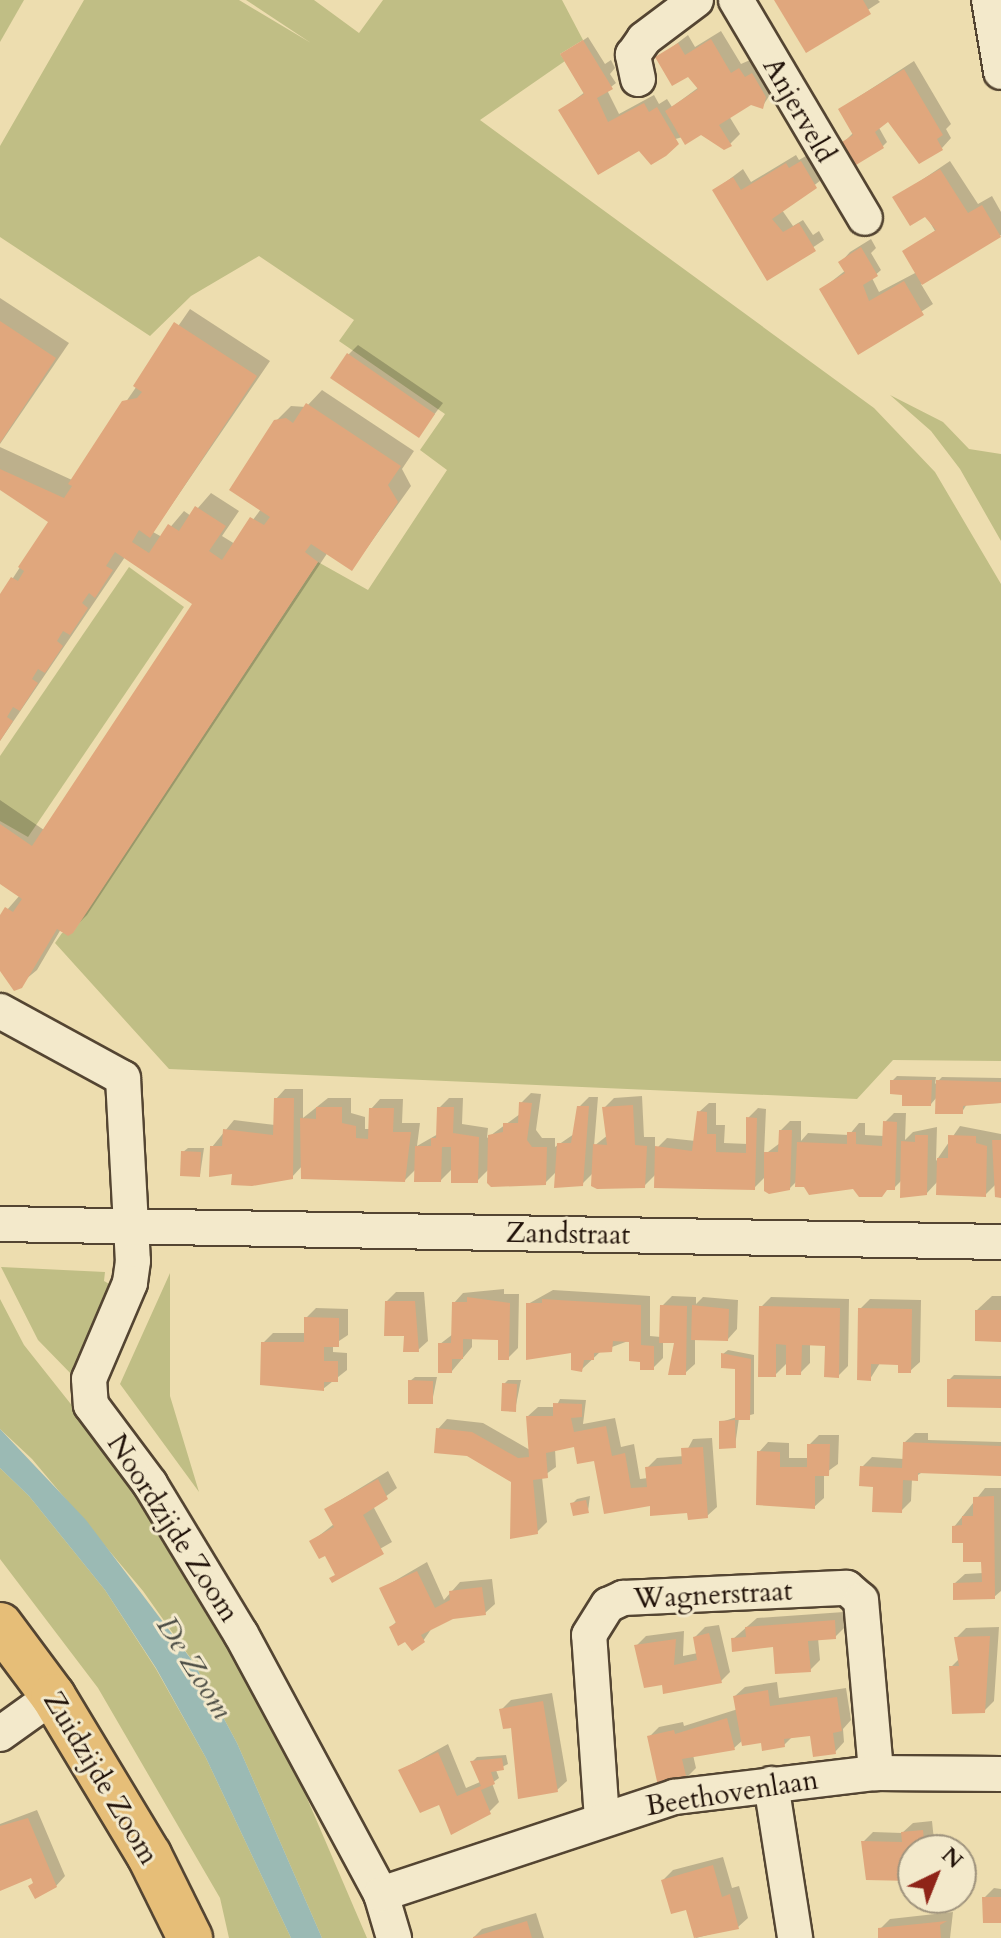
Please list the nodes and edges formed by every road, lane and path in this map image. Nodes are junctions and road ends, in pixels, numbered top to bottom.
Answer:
1 (696, 0) edge
2 (736, 0) edge
3 (989, 0) edge
4 (1001, 72) edge
5 (638, 79) dead end
6 (865, 218) dead end
7 (0, 1011) edge
8 (0, 1224) edge
9 (134, 1228) junction
10 (1001, 1242) edge
11 (0, 1625) edge
12 (53, 1696) junction
13 (0, 1734) edge
14 (876, 1773) junction
15 (1001, 1774) edge
16 (771, 1784) junction
17 (602, 1819) junction
18 (381, 1894) junction
19 (190, 1938) edge
20 (394, 1938) edge
21 (795, 1938) edge

1 - 5 street
2 - 6 street, Anjerveld
3 - 4 street
7 - 9 street, Noordzijde Zoom
8 - 9 street
9 - 10 street, Zandstraat
9 - 18 street, Noordzijde Zoom
11 - 12 main road, Zuidzijde Zoom
12 - 13 street
12 - 19 main road, Zuidzijde Zoom
14 - 15 street, Beethovenlaan
14 - 16 street, Beethovenlaan
14 - 17 street, Wagnerstraat
16 - 17 street, Beethovenlaan
16 - 21 street
17 - 18 street, Beethovenlaan
18 - 20 street, Noordzijde Zoom

